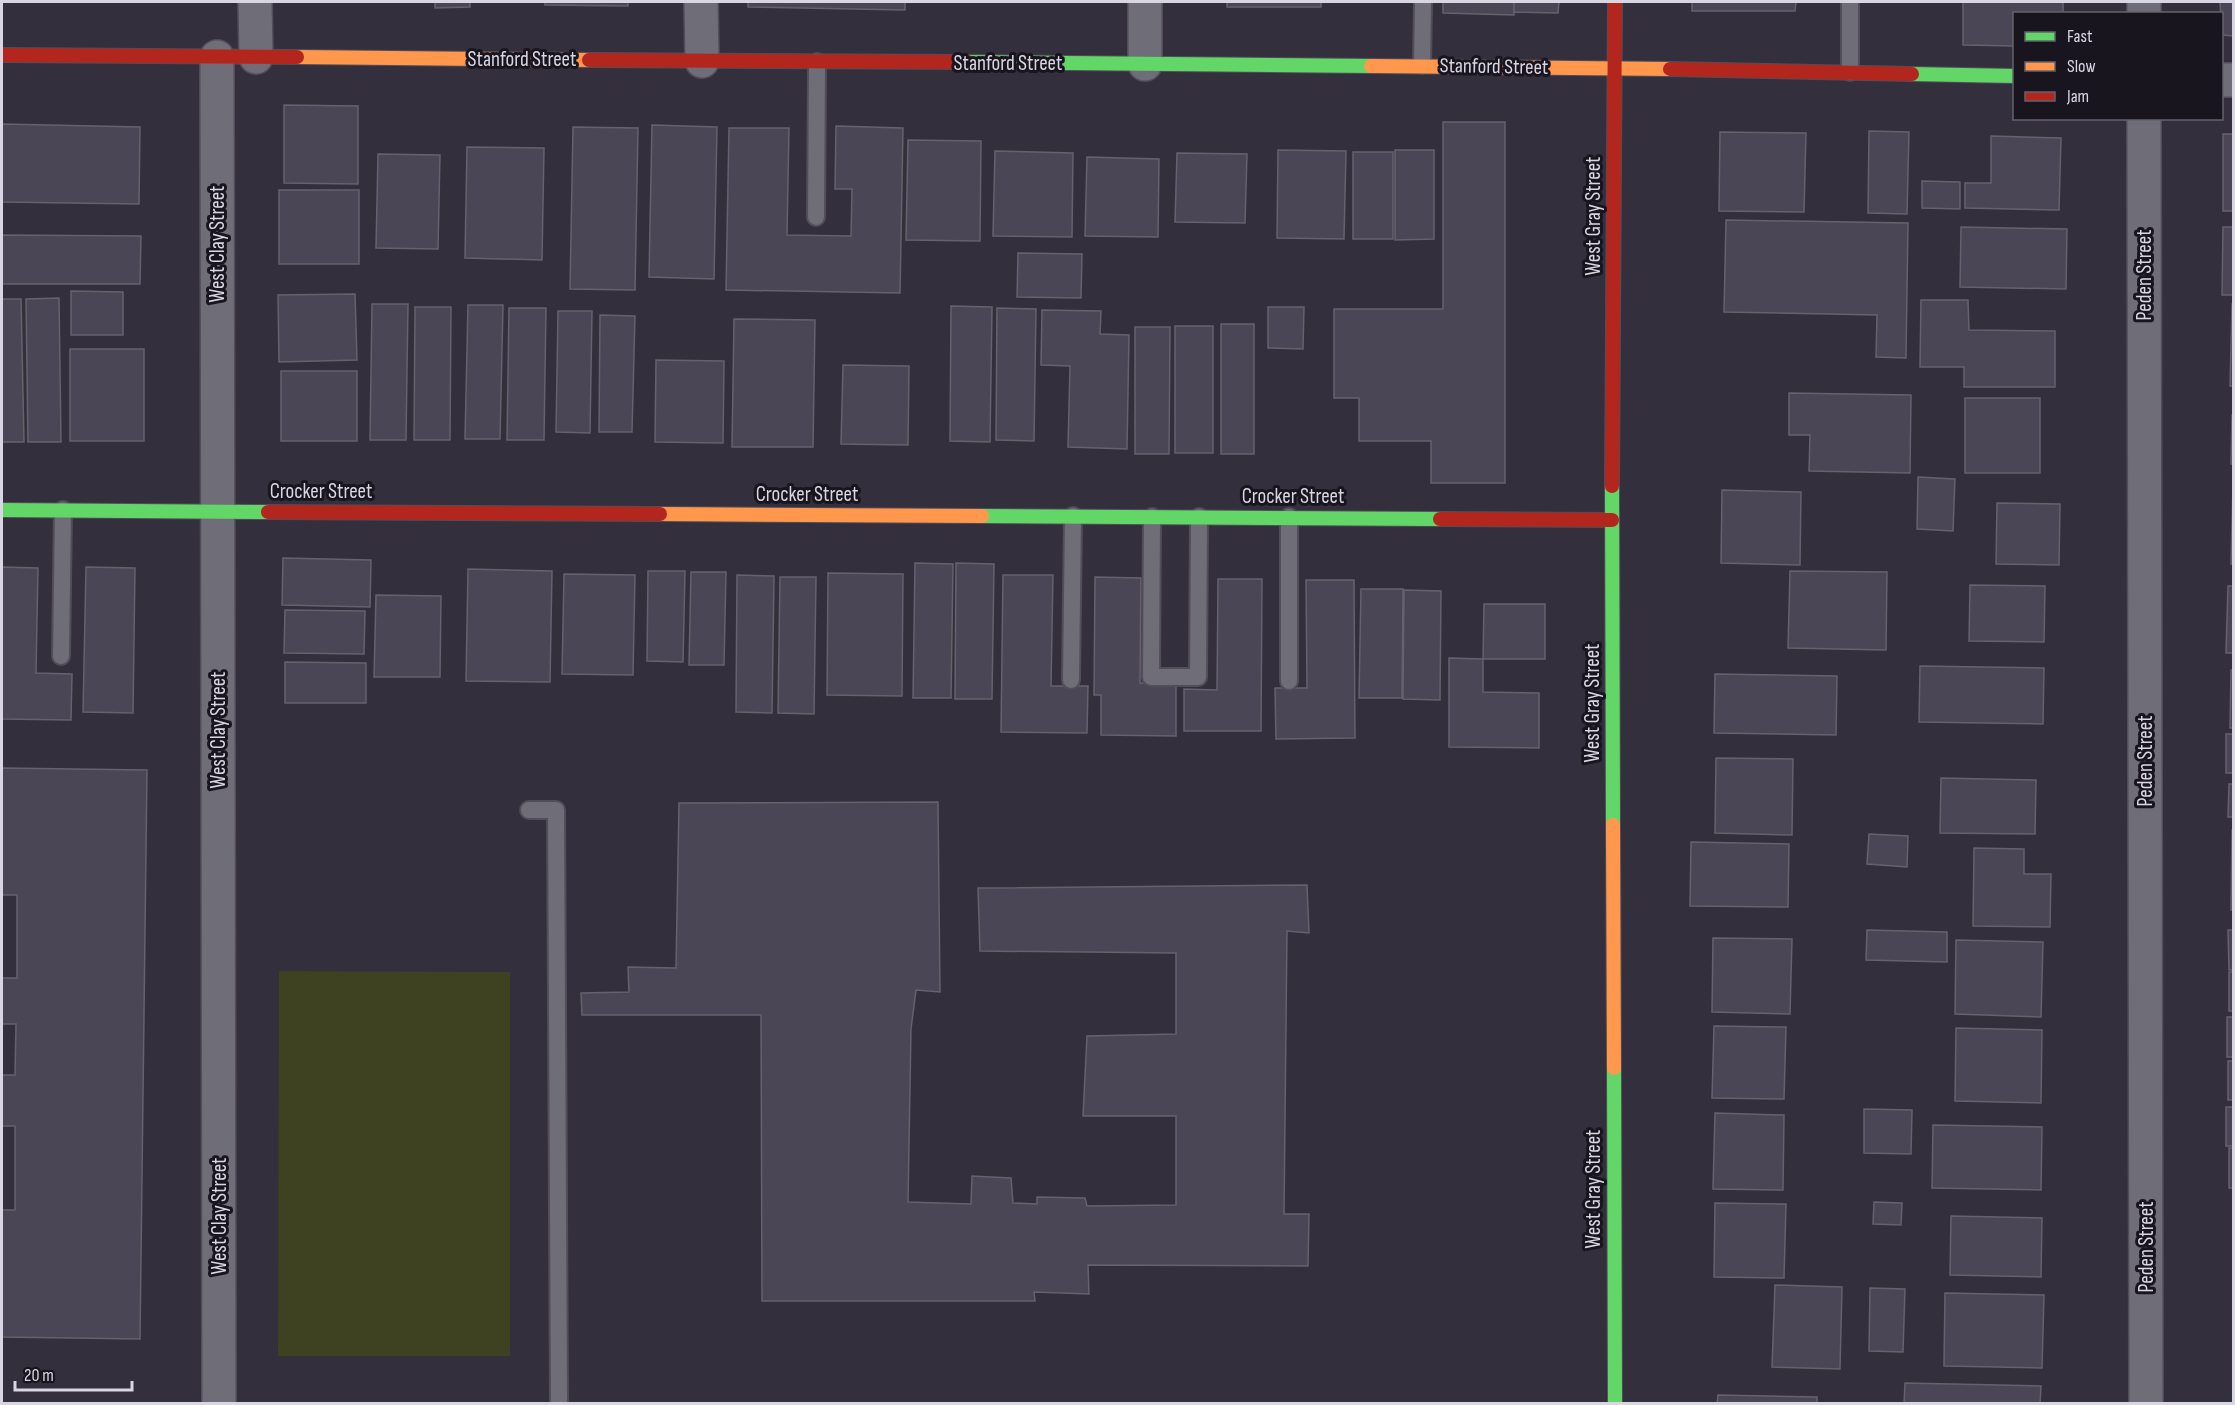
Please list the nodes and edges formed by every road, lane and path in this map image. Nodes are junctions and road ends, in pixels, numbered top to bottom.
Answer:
1 (255, 2) edge
2 (702, 2) edge
3 (1145, 2) edge
4 (1423, 2) edge
5 (1615, 2) edge
6 (1850, 2) edge
7 (2, 55) edge
8 (217, 57) junction
9 (256, 57) junction
10 (702, 61) junction
11 (817, 62) junction
12 (1145, 64) junction
13 (1422, 66) junction
14 (1615, 68) junction
15 (1850, 72) junction
16 (2013, 76) edge
17 (2144, 120) edge
18 (816, 217) dead end
19 (2, 510) edge
20 (63, 510) junction
21 (217, 511) junction
22 (1072, 516) junction
23 (1152, 517) junction
24 (1199, 517) junction
25 (1289, 517) junction
26 (1612, 520) junction
27 (62, 656) dead end
28 (1071, 680) dead end
29 (1289, 681) dead end
30 (529, 810) dead end
31 (219, 1404) edge
32 (560, 1404) edge
33 (1615, 1404) edge
34 (2146, 1404) edge

1 - 9 street
2 - 10 street
3 - 12 street
4 - 13 lane
5 - 14 street, West Gray Street
6 - 15 lane
7 - 8 street, Stanford Street
8 - 9 street, Stanford Street
8 - 21 street, West Clay Street
9 - 10 street, Stanford Street
10 - 11 street, Stanford Street
11 - 12 street, Stanford Street
11 - 18 lane
12 - 13 street, Stanford Street
13 - 14 street, Stanford Street
14 - 15 street, Stanford Street
14 - 26 street, West Gray Street
15 - 16 street, Stanford Street
17 - 34 street, Peden Street
19 - 20 street, Crocker Street
20 - 21 street, Crocker Street
20 - 27 lane
21 - 22 street, Crocker Street
21 - 31 street, West Clay Street
22 - 23 street, Crocker Street
22 - 28 lane
23 - 24 street, Crocker Street
23 - 24 lane
24 - 25 street, Crocker Street
25 - 26 street, Crocker Street
25 - 29 lane
26 - 33 street, West Gray Street
30 - 32 lane

